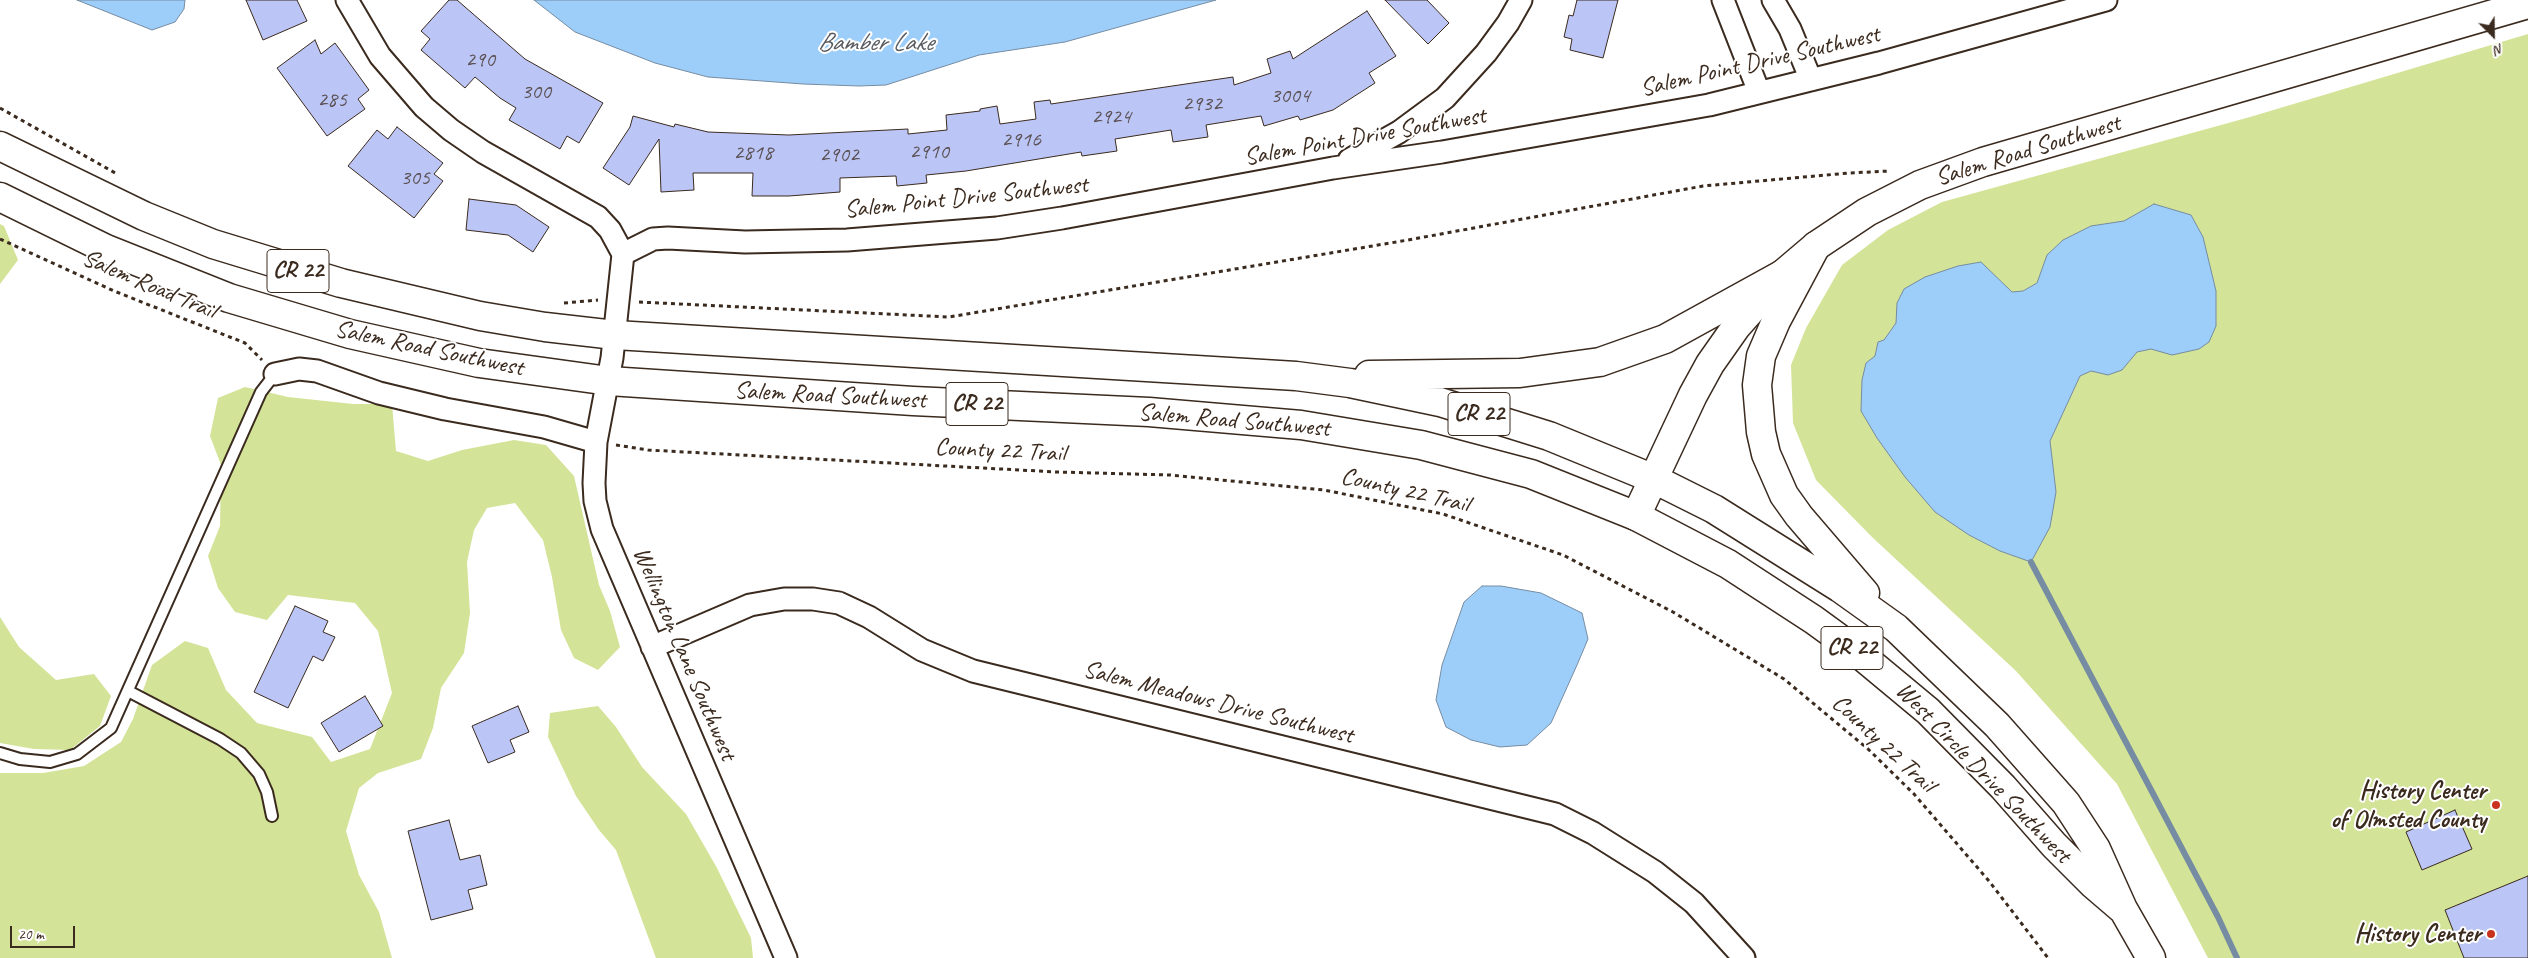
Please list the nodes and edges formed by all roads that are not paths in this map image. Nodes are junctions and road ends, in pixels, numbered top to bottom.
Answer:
1 (347, 0) edge
2 (1520, 0) edge
3 (1723, 0) edge
4 (1773, 0) edge
5 (2106, 0) edge
6 (2528, 4) edge
7 (1812, 80) junction
8 (1760, 92) junction
9 (0, 146) edge
10 (1333, 168) junction
11 (0, 197) edge
12 (1816, 246) junction
13 (623, 254) junction
14 (1783, 274) junction
15 (612, 358) junction
16 (276, 374) joint
17 (1296, 376) junction
18 (596, 442) junction
19 (1654, 479) junction
20 (1636, 516) junction
21 (1896, 628) junction
22 (652, 647) junction
23 (128, 690) junction
24 (0, 753) edge
25 (272, 816) dead end
26 (2123, 909) junction
27 (786, 958) edge
28 (1744, 958) edge
29 (2151, 958) edge

1 - 13 street
2 - 10 street
3 - 8 street
4 - 7 street
5 - 7 street, Salem Point Drive Southwest
6 - 12 main road, Salem Road Southwest
7 - 8 street, Salem Point Drive Southwest
8 - 10 street, Salem Point Drive Southwest
9 - 15 main road, Salem Road Southwest / CR 22
10 - 13 street, Salem Point Drive Southwest
11 - 15 main road, Salem Road Southwest / CR 22
12 - 14 main road, Salem Road Southwest
12 - 21 main road
13 - 15 street
14 - 17 main road
14 - 19 main road, Salem Road Southwest
15 - 17 main road, Salem Road Southwest / CR 22
15 - 18 street, Wellington Lane Southwest
15 - 20 main road, Salem Road Southwest / CR 22
16 - 18 street
16 - 23 lane
17 - 19 main road, Salem Road Southwest / CR 22
18 - 22 street, Wellington Lane Southwest
19 - 20 main road, Salem Road Southwest
19 - 21 main road, West Circle Drive Southwest / CR 22
20 - 26 main road, West Circle Drive Southwest / CR 22
21 - 26 main road, West Circle Drive Southwest / CR 22
22 - 27 street, Wellington Lane Southwest
22 - 28 street, Salem Meadows Drive Southwest
23 - 24 lane
23 - 25 lane
26 - 29 main road, West Circle Drive Southwest / CR 22

